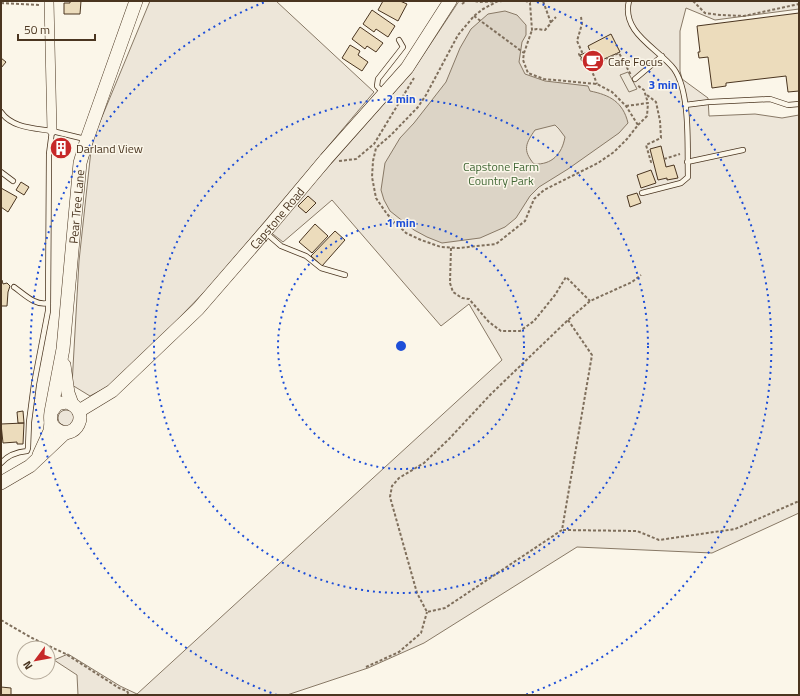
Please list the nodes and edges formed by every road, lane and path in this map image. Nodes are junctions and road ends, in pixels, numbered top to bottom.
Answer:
1 (136, 1) edge
2 (450, 1) edge
3 (475, 1) edge
4 (497, 1) edge
5 (505, 1) edge
6 (520, 1) edge
7 (543, 1) edge
8 (629, 1) edge
9 (693, 1) edge
10 (530, 2) edge
11 (1, 3) edge
12 (49, 3) edge
13 (799, 4) edge
14 (474, 16) junction
15 (556, 17) dead end
16 (581, 17) dead end
17 (551, 22) junction
18 (532, 30) junction
19 (398, 40) dead end
20 (524, 53) junction
21 (662, 56) junction
22 (588, 67) junction
23 (634, 79) joint
24 (597, 84) junction
25 (636, 85) dead end
26 (646, 94) junction
27 (384, 95) junction
28 (648, 103) junction
29 (799, 104) edge
30 (626, 106) junction
31 (685, 106) junction
32 (1, 112) edge
33 (638, 125) junction
34 (52, 131) junction
35 (86, 139) junction
36 (743, 150) dead end
37 (687, 152) junction
38 (664, 159) dead end
39 (653, 162) dead end
40 (688, 162) junction
41 (1, 172) edge
42 (13, 181) dead end
43 (642, 193) dead end
44 (265, 232) junction
45 (451, 248) junction
46 (345, 275) dead end
47 (641, 275) dead end
48 (14, 287) dead end
49 (590, 301) junction
50 (48, 303) junction
51 (568, 320) junction
52 (63, 349) junction
53 (76, 408) junction
54 (51, 417) junction
55 (66, 432) junction
56 (37, 461) junction
57 (1, 462) edge
58 (1, 483) edge
59 (799, 501) edge
60 (562, 530) junction
61 (427, 612) junction
62 (1, 620) edge
63 (366, 667) dead end
64 (129, 695) edge

1 - 35 street, Pear Tree Lane
2 - 27 street, Capstone Road
3 - 4 path
4 - 5 path
4 - 14 path
6 - 10 path
7 - 17 path
8 - 21 lane
9 - 13 path
10 - 18 path
11 - 12 path
12 - 34 street
14 - 20 path
14 - 45 path
15 - 17 path
16 - 22 path
17 - 18 path
18 - 20 path
19 - 27 lane
20 - 24 path
21 - 23 lane
21 - 31 lane
22 - 23 path
22 - 24 path
24 - 30 path
25 - 26 path
26 - 28 path
26 - 39 path
27 - 44 street, Capstone Road
28 - 30 path
28 - 33 path
29 - 31 lane
30 - 33 path
31 - 37 lane
32 - 34 lane
33 - 45 path
34 - 35 lane
34 - 50 lane
35 - 52 street, Pear Tree Lane
36 - 40 lane
37 - 38 path
37 - 40 lane
40 - 43 lane
41 - 42 lane
44 - 46 lane
44 - 53 street, Capstone Road
45 - 49 path
47 - 49 path
48 - 50 lane
49 - 51 path
50 - 57 lane
51 - 60 path
51 - 61 path
52 - 53 street, Pear Tree Lane
52 - 54 street, Pear Tree Lane
53 - 54 street
53 - 55 street
54 - 55 street
54 - 56 street
55 - 56 street
56 - 58 street
59 - 60 path
60 - 61 path
61 - 63 path
62 - 64 path

